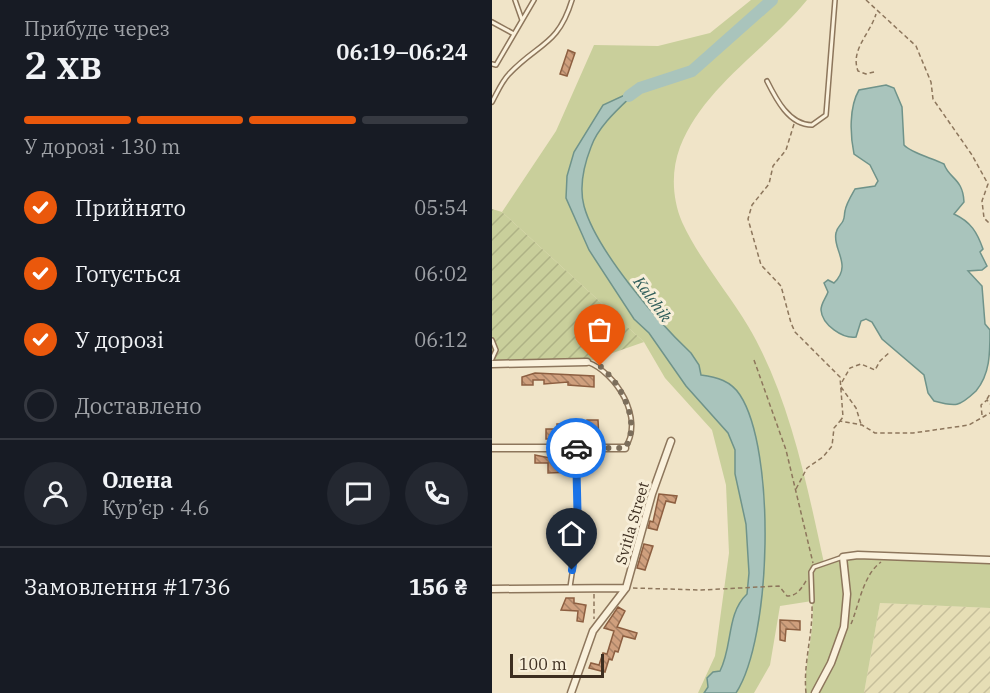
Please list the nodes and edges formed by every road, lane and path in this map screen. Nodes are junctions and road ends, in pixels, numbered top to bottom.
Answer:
1 (515, 0) edge
2 (534, 0) edge
3 (572, 0) edge
4 (835, 0) edge
5 (866, 0) edge
6 (877, 13) junction
7 (522, 20) junction
8 (492, 22) edge
9 (514, 34) junction
10 (492, 64) edge
11 (874, 72) dead end
12 (767, 81) dead end
13 (492, 102) edge
14 (795, 121) junction
15 (990, 224) edge
16 (492, 340) edge
17 (890, 352) dead end
18 (492, 359) edge
19 (754, 360) dead end
20 (587, 362) joint
21 (492, 364) edge
22 (841, 387) junction
23 (990, 394) edge
24 (987, 400) junction
25 (990, 404) edge
26 (990, 413) edge
27 (982, 416) junction
28 (840, 421) junction
29 (862, 425) junction
30 (671, 441) dead end
31 (492, 448) edge
32 (576, 448) junction
33 (625, 448) joint
34 (796, 489) junction
35 (889, 556) junction
36 (843, 557) junction
37 (990, 560) edge
38 (814, 567) junction
39 (812, 572) junction
40 (569, 588) junction
41 (590, 588) junction
42 (626, 588) junction
43 (492, 589) edge
44 (812, 601) joint
45 (850, 627) dead end
46 (593, 631) junction
47 (571, 693) edge
48 (806, 693) edge
49 (815, 693) edge

1 - 7 lane
2 - 7 lane
3 - 13 lane
4 - 14 lane
5 - 6 path
6 - 11 path
6 - 15 path
7 - 9 lane
8 - 9 lane
9 - 10 lane
12 - 14 lane
14 - 22 path
16 - 18 lane
17 - 22 path
19 - 34 path
20 - 21 street
20 - 33 lane
22 - 28 path
22 - 29 path
23 - 24 path
24 - 25 path
24 - 27 path
26 - 27 path
27 - 29 path
28 - 29 path
28 - 34 path
30 - 42 street, Svitla Street
31 - 32 street
32 - 33 street
32 - 40 lane
34 - 38 path
35 - 36 street
35 - 37 street
35 - 45 path
36 - 38 lane
36 - 49 street
38 - 39 lane
39 - 42 path
39 - 44 lane
40 - 41 street, Svitla Street
40 - 43 street, Svitla Street
41 - 42 street, Svitla Street
41 - 46 path
42 - 46 street
44 - 48 path
46 - 47 street

